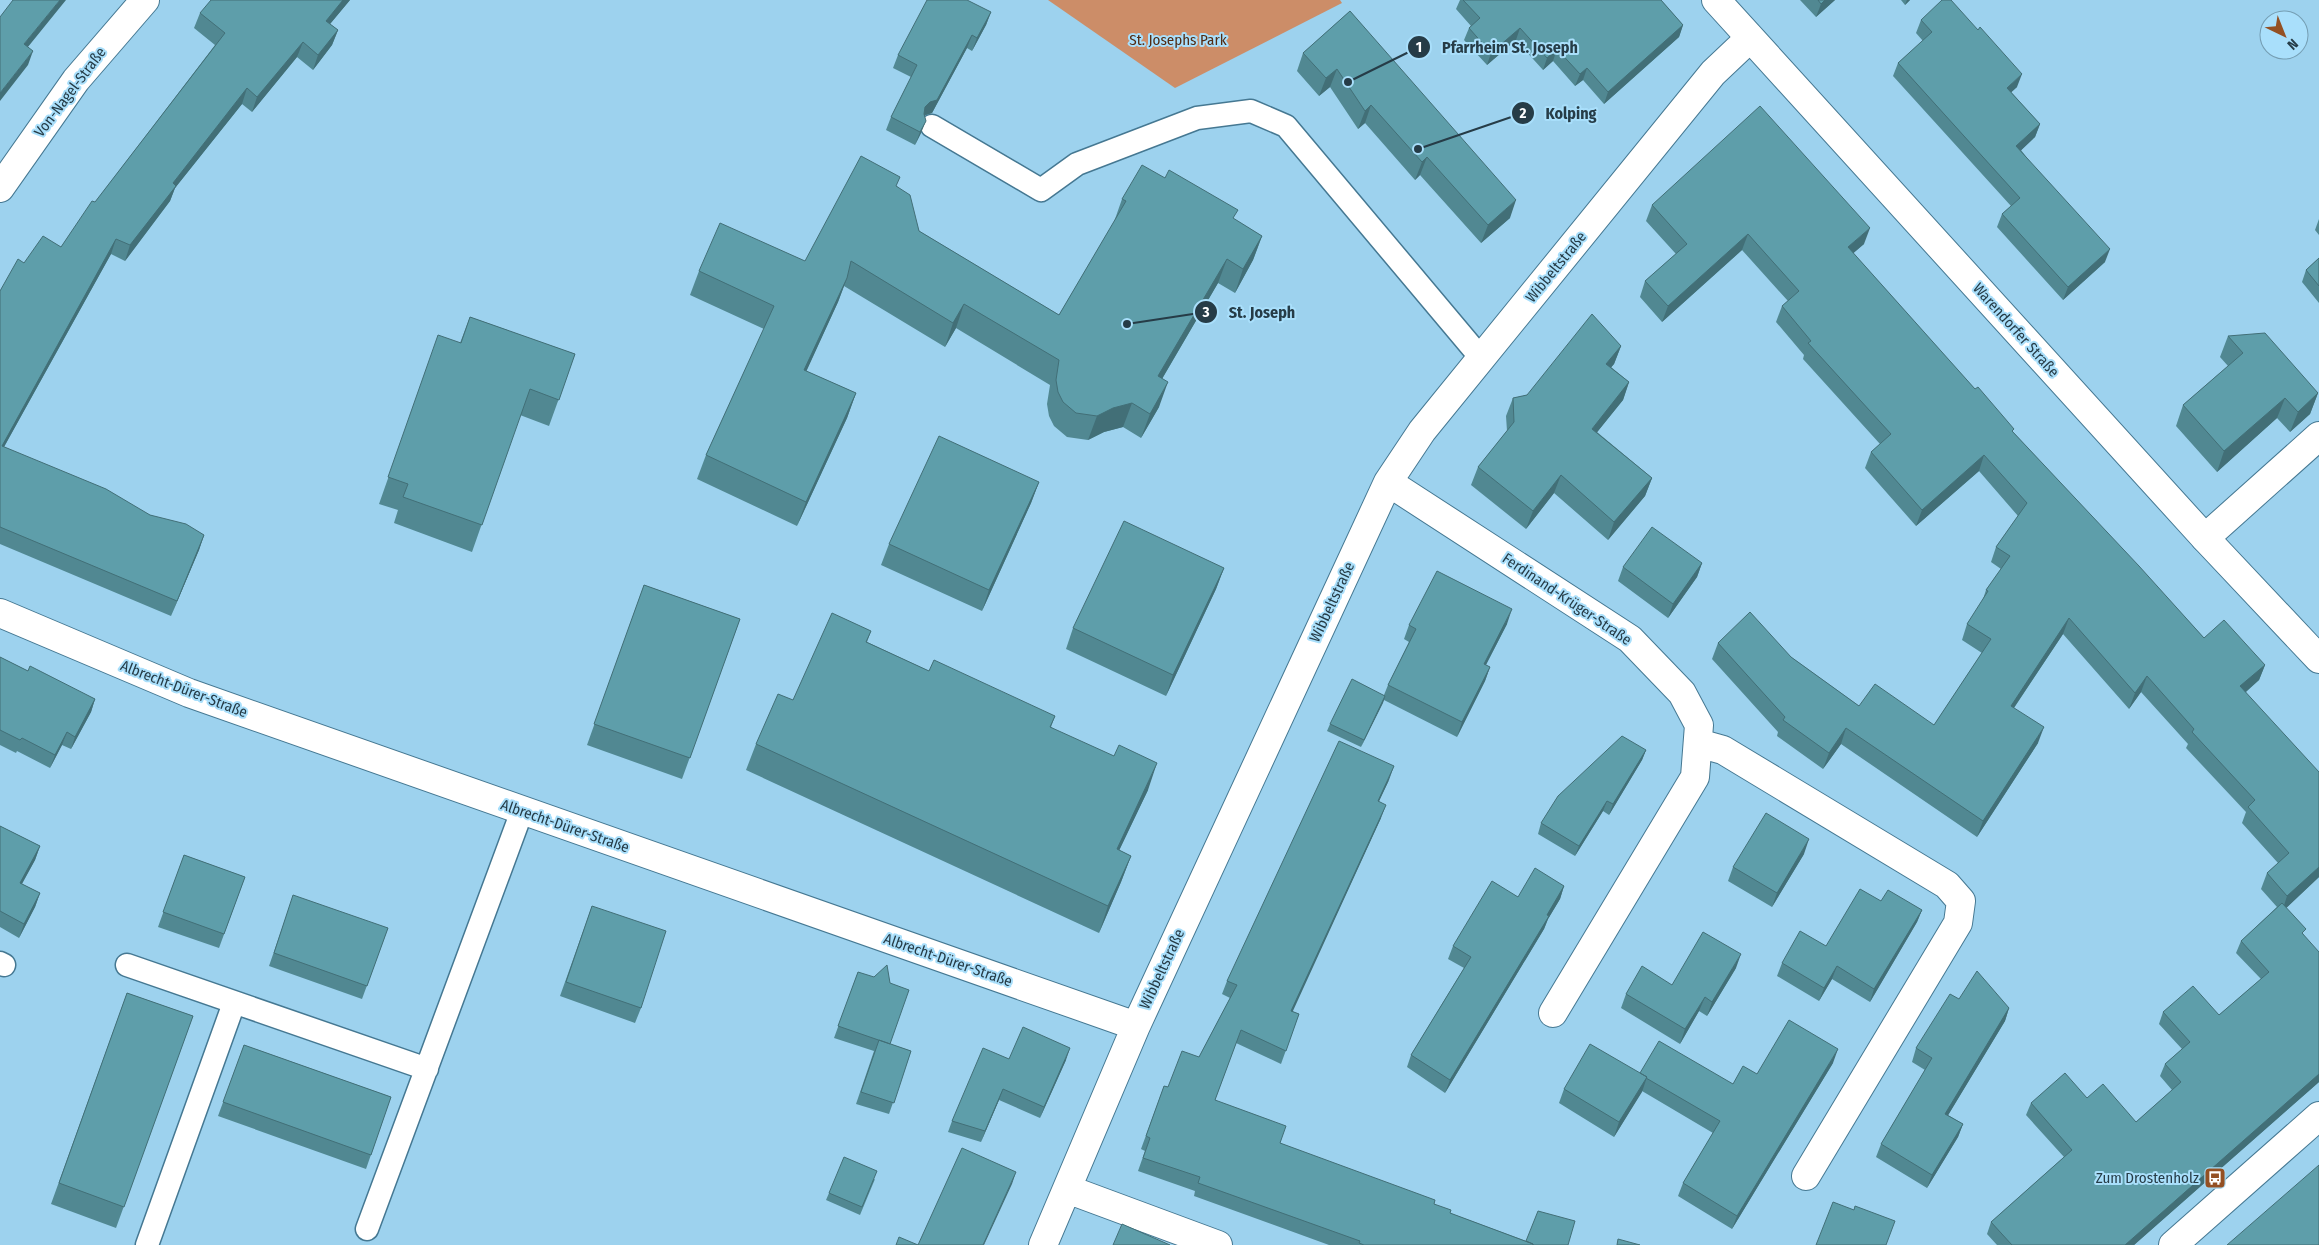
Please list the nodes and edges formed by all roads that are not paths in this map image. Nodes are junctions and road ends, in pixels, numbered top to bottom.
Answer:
1 (145, 0) edge
2 (1716, 0) edge
3 (1750, 38) junction
4 (932, 126) dead end
5 (0, 188) edge
6 (1481, 358) junction
7 (2319, 436) edge
8 (1388, 482) junction
9 (2205, 538) junction
10 (0, 613) edge
11 (2319, 659) edge
12 (1698, 743) junction
13 (522, 811) junction
14 (127, 965) dead end
15 (234, 1003) junction
16 (1553, 1013) dead end
17 (1136, 1026) junction
18 (426, 1069) junction
19 (2319, 1116) edge
20 (1806, 1176) dead end
21 (1067, 1189) junction
22 (367, 1229) dead end
23 (147, 1245) edge
24 (1043, 1245) edge
25 (1218, 1245) edge
26 (2173, 1245) edge

1 - 5 street, Von-Nagel-Straße
2 - 3 street, Warendorfer Straße
3 - 6 street, Wibbeltstraße
3 - 9 street, Warendorfer Straße
4 - 6 lane
6 - 8 street, Wibbeltstraße
7 - 9 street
8 - 12 street, Ferdinand-Krüger-Straße
8 - 17 street, Wibbeltstraße
9 - 11 street, Warendorfer Straße
10 - 13 street, Albrecht-Dürer-Straße
12 - 16 street, Ferdinand-Krüger-Straße
12 - 20 street
13 - 17 street, Albrecht-Dürer-Straße
13 - 18 lane
14 - 15 lane
15 - 18 lane
15 - 23 lane
17 - 21 street, Wibbeltstraße
18 - 22 lane
19 - 26 street
21 - 24 street, Wibbeltstraße
21 - 25 street

